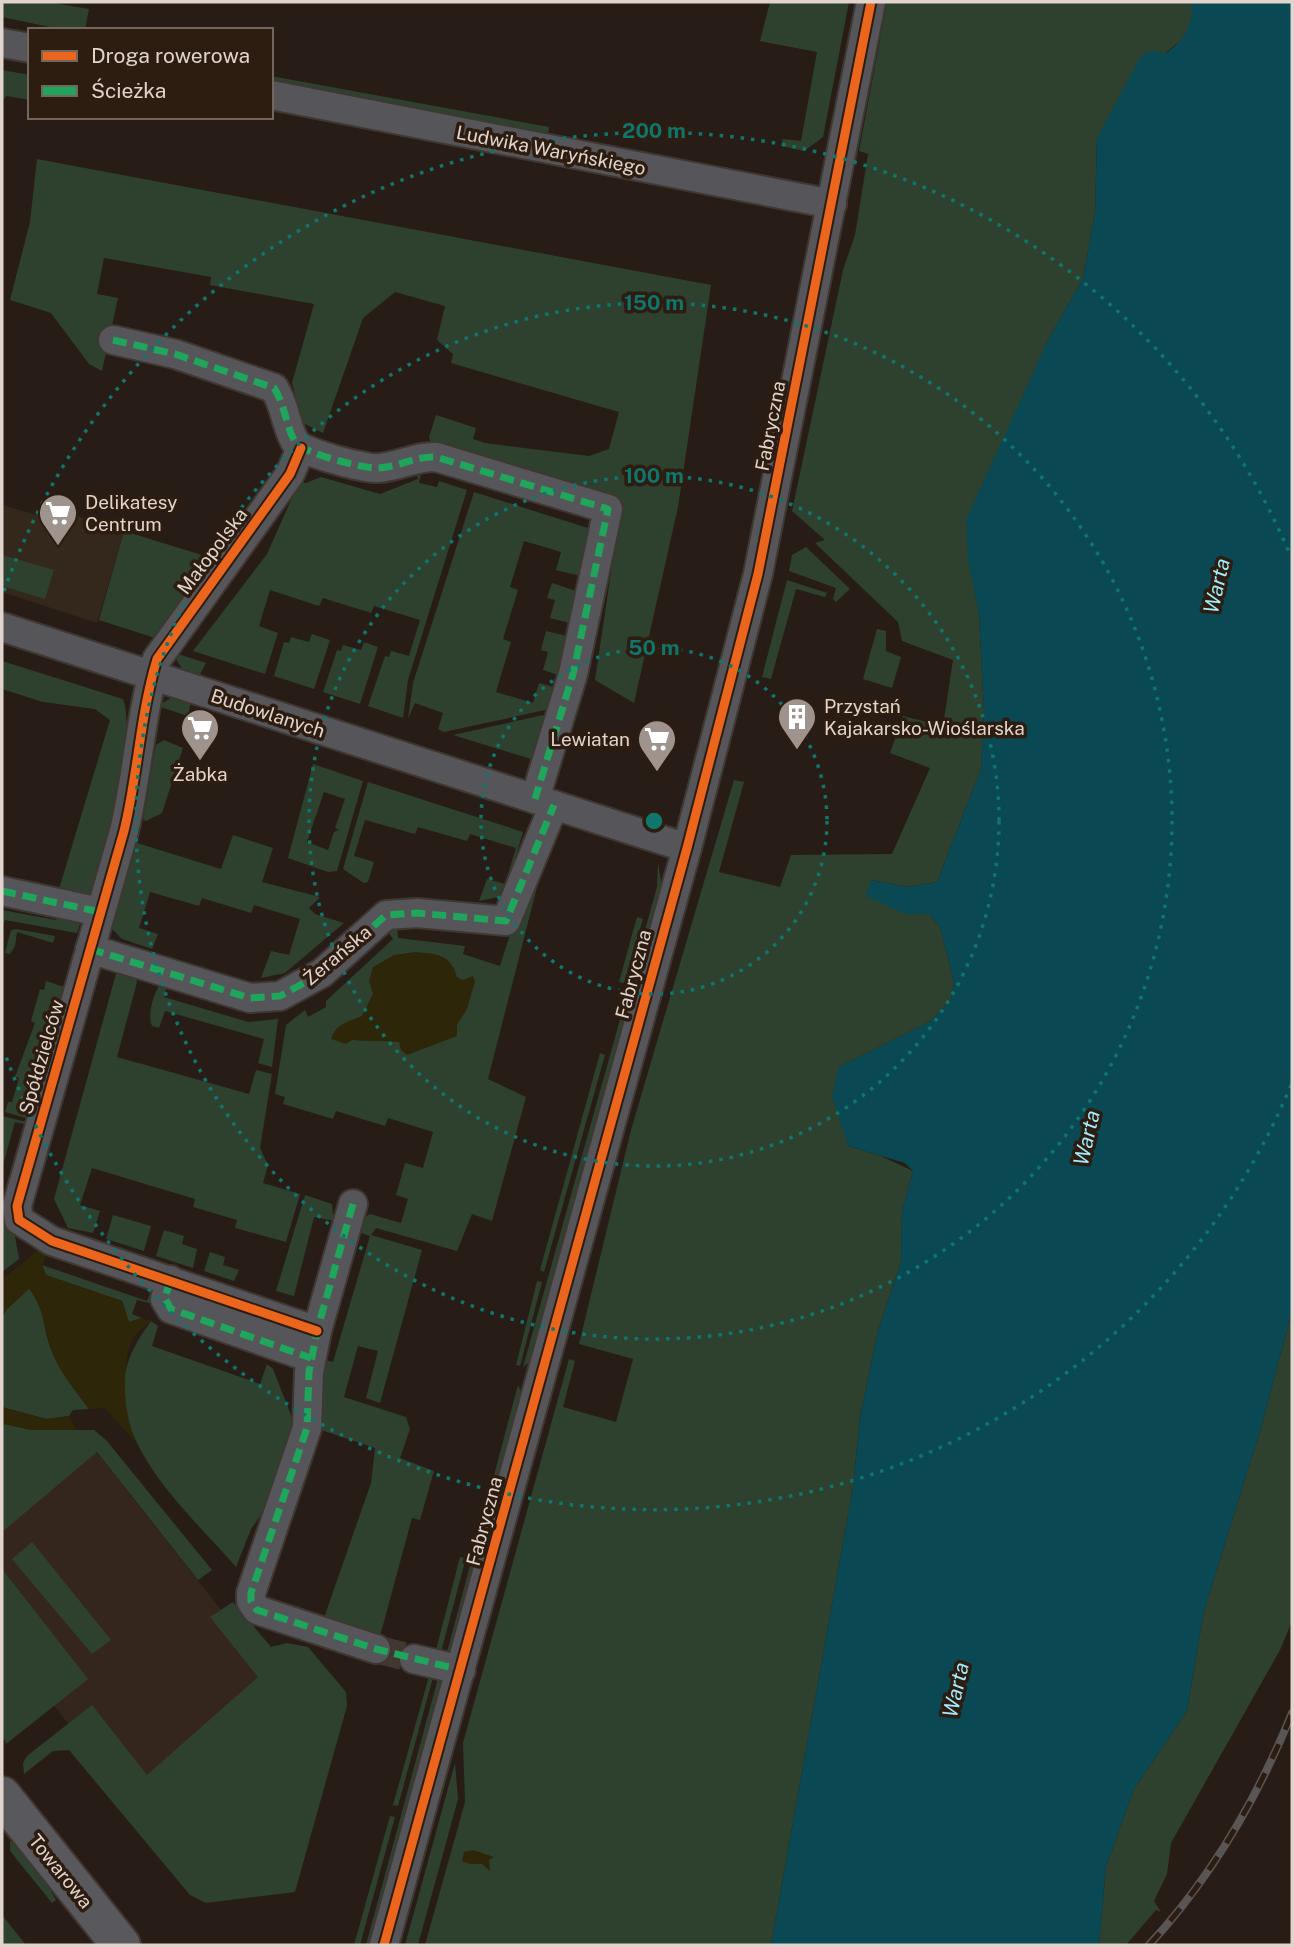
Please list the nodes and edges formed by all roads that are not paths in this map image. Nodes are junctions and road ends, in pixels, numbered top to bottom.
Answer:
1 (871, 2) edge
2 (2, 43) edge
3 (28, 48) edge
4 (273, 95) edge
5 (832, 204) junction
6 (113, 340) dead end
7 (301, 448) junction
8 (2, 627) edge
9 (152, 676) junction
10 (544, 802) junction
11 (687, 848) junction
12 (2, 891) edge
13 (100, 912) junction
14 (90, 949) junction
15 (353, 1204) dead end
16 (170, 1280) junction
17 (317, 1331) junction
18 (311, 1358) junction
19 (376, 1649) tunnel mouth
20 (414, 1658) tunnel mouth
21 (461, 1670) junction
22 (2, 1796) edge
23 (121, 1945) edge
24 (384, 1945) edge

1 - 5 street, Fabryczna
2 - 3 street
4 - 5 street, Ludwika Waryńskiego
5 - 11 street, Fabryczna
6 - 7 street
7 - 9 street, Małopolska
7 - 10 street
8 - 9 street, Budowlanych
9 - 10 street, Budowlanych
9 - 13 street, Spółdzielców
10 - 11 street, Budowlanych
10 - 14 street, Żerańska
11 - 21 street, Fabryczna
12 - 13 street
13 - 14 street, Spółdzielców
14 - 16 street, Spółdzielców
15 - 17 street
16 - 17 street, Spółdzielców
16 - 18 street
17 - 18 street
18 - 19 street
20 - 21 street
21 - 24 street, Fabryczna
22 - 23 street, Towarowa

